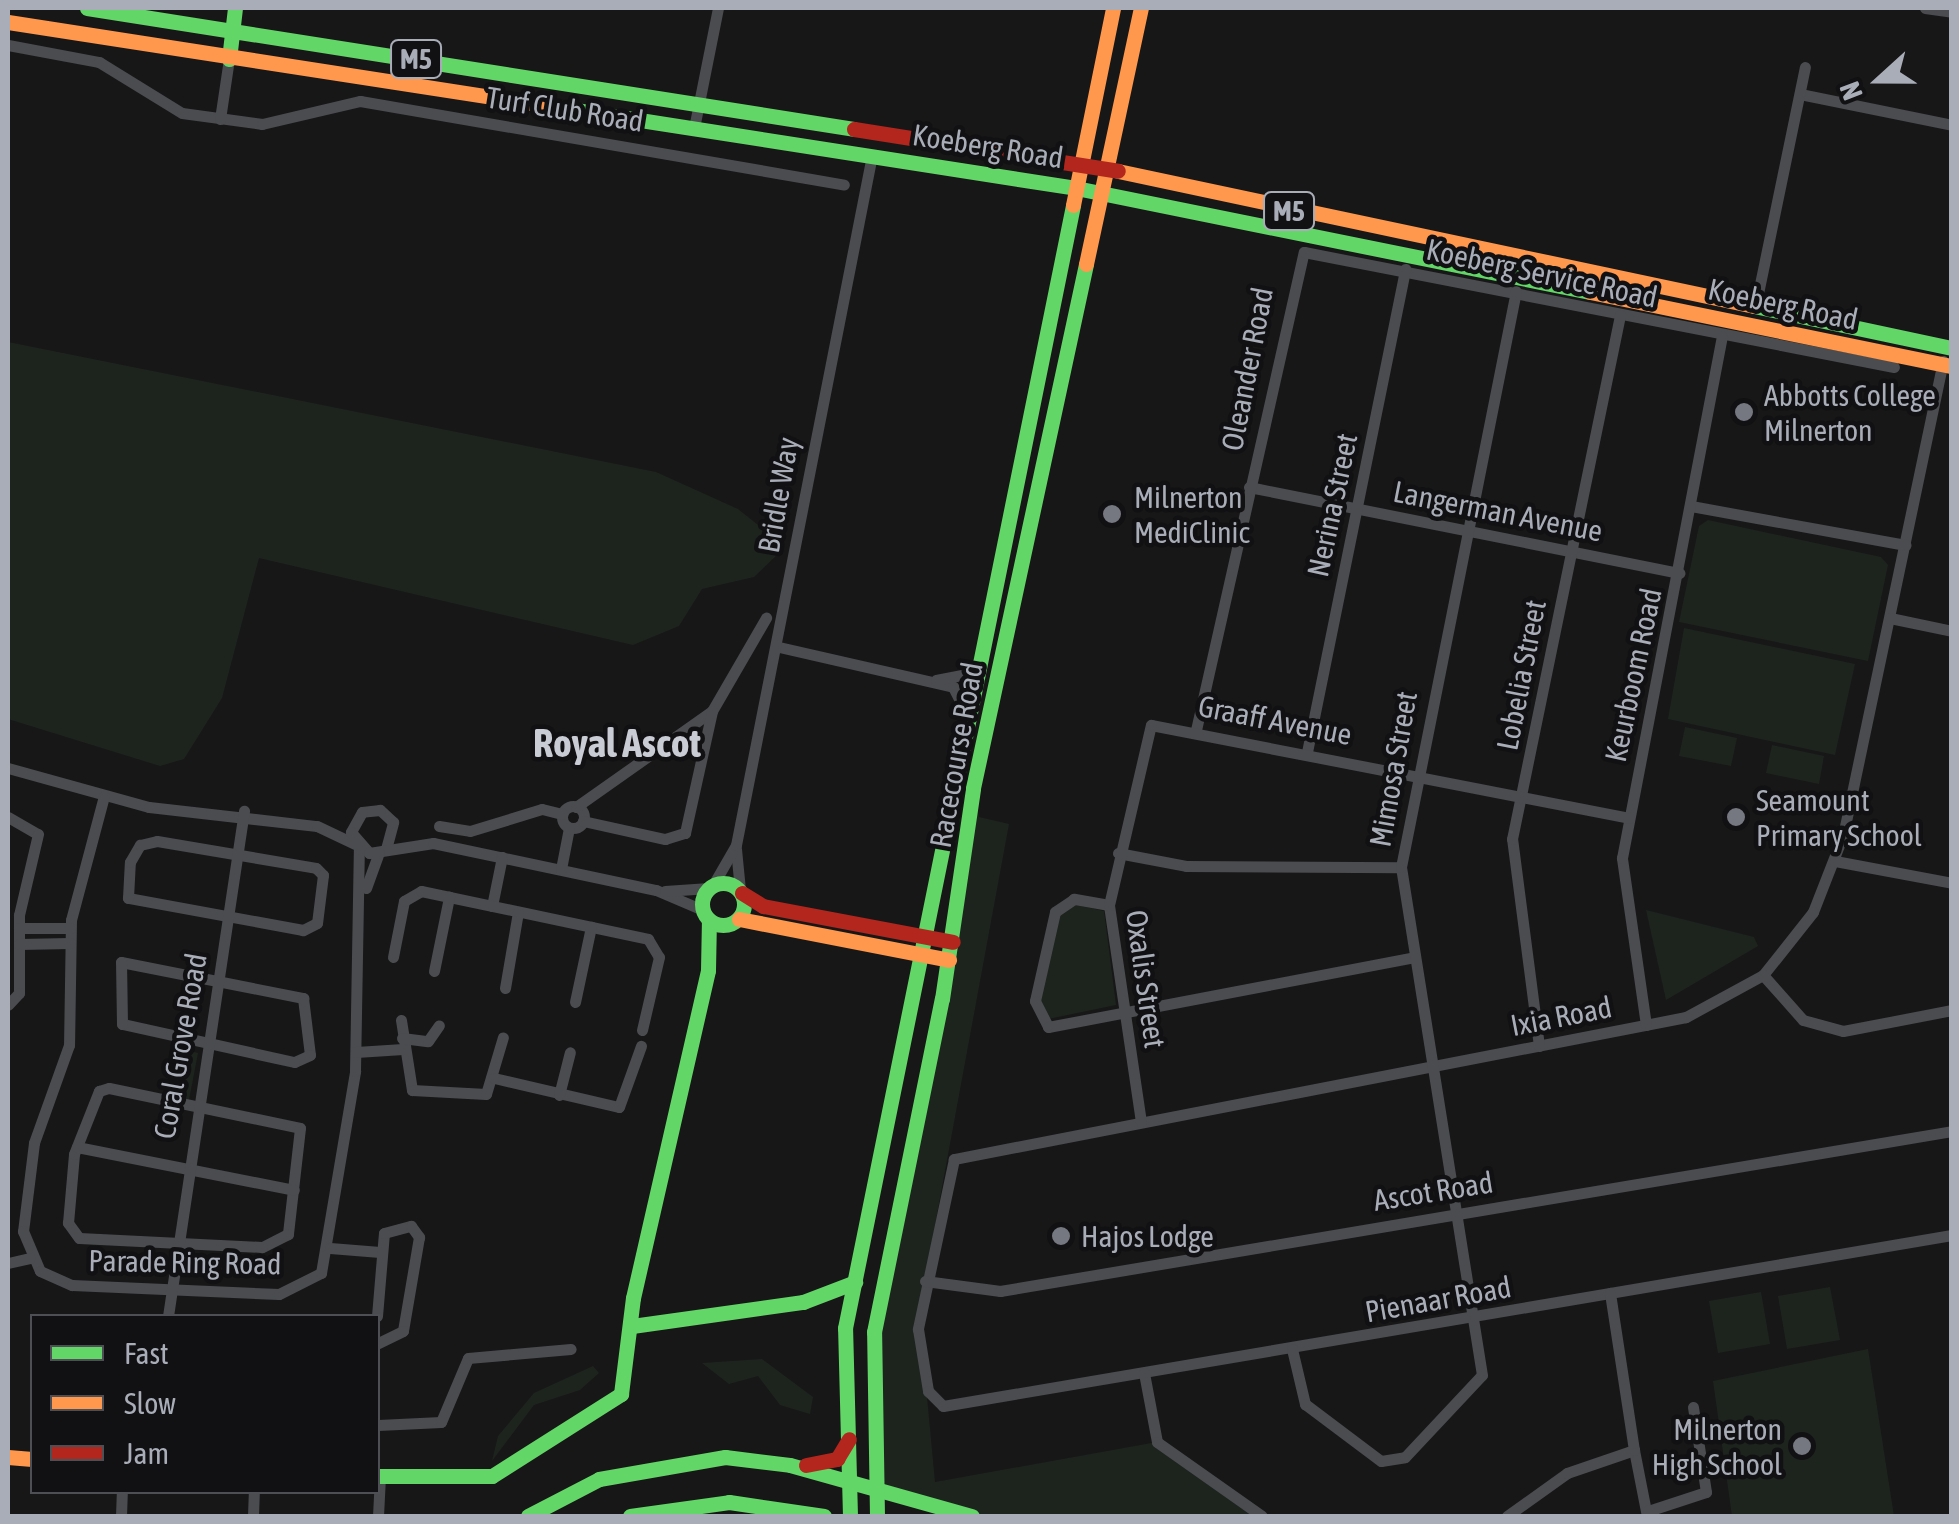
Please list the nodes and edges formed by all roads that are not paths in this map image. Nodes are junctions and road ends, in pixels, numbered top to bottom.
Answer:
1 (87, 8) edge
2 (235, 8) edge
3 (718, 8) edge
4 (1112, 8) edge
5 (1140, 8) edge
6 (1925, 8) edge
7 (1952, 12) edge
8 (8, 22) edge
9 (232, 30) junction
10 (8, 46) edge
11 (229, 59) junction
12 (1806, 68) dead end
13 (1800, 94) junction
14 (698, 104) junction
15 (220, 119) junction
16 (1952, 125) edge
17 (694, 128) junction
18 (872, 155) junction
19 (1080, 165) junction
20 (1103, 168) junction
21 (844, 185) dead end
22 (1076, 188) junction
23 (1097, 192) junction
24 (1300, 254) joint
25 (1405, 269) junction
26 (1516, 292) junction
27 (1755, 308) junction
28 (1620, 315) junction
29 (1722, 336) junction
30 (1949, 347) edge
31 (1947, 365) edge
32 (1894, 367) dead end
33 (1249, 487) junction
34 (1691, 506) junction
35 (1356, 510) junction
36 (1465, 531) junction
37 (1905, 545) junction
38 (1572, 550) junction
39 (1680, 573) junction
40 (766, 618) dead end
41 (1890, 618) junction
42 (1952, 631) edge
43 (779, 647) junction
44 (980, 659) junction
45 (931, 680) junction
46 (712, 711) junction
47 (968, 719) junction
48 (1148, 728) joint
49 (1196, 730) junction
50 (684, 735) junction
51 (706, 740) junction
52 (1307, 752) junction
53 (8, 768) edge
54 (1415, 774) junction
55 (104, 796) junction
56 (1522, 796) junction
57 (576, 807) junction
58 (244, 811) junction
59 (562, 814) junction
60 (358, 815) junction
61 (8, 816) edge
62 (1628, 818) junction
63 (583, 820) junction
64 (393, 822) junction
65 (317, 826) junction
66 (439, 826) dead end
67 (569, 828) junction
68 (433, 843) junction
69 (736, 845) junction
70 (357, 846) junction
71 (383, 851) junction
72 (1118, 853) junction
73 (238, 854) junction
74 (502, 858) junction
75 (1835, 860) junction
76 (1400, 867) junction
77 (561, 869) junction
78 (1952, 883) edge
79 (711, 886) junction
80 (656, 890) junction
81 (741, 892) junction
82 (449, 897) junction
83 (362, 901) junction
84 (1109, 905) junction
85 (492, 906) junction
86 (518, 912) junction
87 (706, 915) junction
88 (227, 918) junction
89 (737, 921) junction
90 (591, 927) junction
91 (18, 928) junction
92 (70, 928) junction
93 (925, 936) junction
94 (70, 942) junction
95 (952, 942) junction
96 (19, 944) junction
97 (922, 953) junction
98 (1414, 957) junction
99 (393, 958) dead end
100 (949, 960) junction
101 (708, 970) junction
102 (434, 971) dead end
103 (1763, 975) junction
104 (217, 980) junction
105 (505, 988) dead end
106 (576, 1002) dead end
107 (8, 1005) edge
108 (1952, 1010) edge
109 (1125, 1013) junction
110 (401, 1020) dead end
111 (439, 1024) dead end
112 (1646, 1025) junction
113 (642, 1030) dead end
114 (502, 1036) dead end
115 (206, 1042) junction
116 (403, 1044) junction
117 (641, 1046) dead end
118 (1539, 1046) junction
119 (356, 1052) junction
120 (570, 1052) dead end
121 (1432, 1065) junction
122 (494, 1078) junction
123 (560, 1095) junction
124 (196, 1105) junction
125 (1142, 1122) junction
126 (1952, 1131) edge
127 (77, 1147) junction
128 (184, 1167) junction
129 (294, 1190) junction
130 (1457, 1212) junction
131 (1952, 1235) edge
132 (173, 1244) junction
133 (330, 1248) junction
134 (380, 1252) junction
135 (29, 1258) junction
136 (8, 1262) edge
137 (925, 1281) junction
138 (854, 1282) junction
139 (169, 1290) junction
140 (1610, 1293) junction
141 (803, 1302) junction
142 (168, 1314) edge
143 (377, 1314) edge
144 (1475, 1318) junction
145 (632, 1326) junction
146 (846, 1328) junction
147 (380, 1342) edge
148 (571, 1349) dead end
149 (1292, 1349) junction
150 (1144, 1373) junction
151 (934, 1402) joint
152 (1693, 1407) dead end
153 (380, 1425) edge
154 (849, 1439) junction
155 (1634, 1450) junction
156 (790, 1465) junction
157 (380, 1476) edge
158 (852, 1483) junction
159 (878, 1492) junction
160 (1647, 1514) edge
161 (528, 1516) edge
162 (630, 1516) edge
163 (824, 1516) edge
164 (850, 1516) edge
165 (877, 1516) edge
166 (972, 1516) edge
167 (1262, 1516) edge
168 (1508, 1516) edge

1 - 9 main road, Koeberg Road / M5
2 - 9 main road
3 - 14 street
4 - 19 main road, Racecourse Road
5 - 20 main road, Racecourse Road
6 - 7 street
8 - 11 main road, Koeberg Road / M5
9 - 11 main road
9 - 14 main road, Koeberg Road / M5
10 - 15 street, Turf Club Road
11 - 15 street
11 - 17 main road, Koeberg Road / M5
12 - 13 street
13 - 16 street
13 - 27 street
14 - 17 street
14 - 19 main road, Koeberg Road / M5
15 - 21 street, Turf Club Road
17 - 18 main road, Koeberg Road / M5
18 - 22 main road, Koeberg Road / M5
18 - 43 street, Bridle Way
19 - 20 main road, Koeberg Road / M5
19 - 22 main road, Racecourse Road
20 - 23 main road, Racecourse Road
20 - 27 main road, Koeberg Road / M5
22 - 23 main road, Koeberg Road / M5
22 - 44 main road, Racecourse Road
23 - 31 main road, Koeberg Road / M5
23 - 95 main road, Racecourse Road
24 - 25 street, Koeberg Service Road
24 - 33 street, Oleander Road
25 - 26 street, Koeberg Service Road
25 - 35 street, Nerina Street
26 - 28 street, Koeberg Service Road
26 - 36 street, Mimosa Street
27 - 30 main road, Koeberg Road / M5
28 - 29 street, Koeberg Service Road
28 - 38 street, Lobelia Street
29 - 32 street, Koeberg Service Road
29 - 34 street, Keurboom Road
30 - 31 street, Ixia Road
31 - 37 street, Ixia Road
33 - 35 street, Langerman Avenue
33 - 49 street, Oleander Road
34 - 37 street
34 - 39 street, Keurboom Road
35 - 36 street, Langerman Avenue
35 - 52 street, Nerina Street
36 - 38 street, Langerman Avenue
36 - 54 street, Mimosa Street
37 - 41 street, Ixia Road
38 - 39 street, Langerman Avenue
38 - 56 street, Lobelia Street
39 - 62 street, Keurboom Road
40 - 46 street
41 - 42 street
41 - 75 street, Ixia Road
43 - 45 street
43 - 69 street, Bridle Way
44 - 45 street
44 - 47 main road, Racecourse Road
45 - 47 street
46 - 50 street
46 - 51 street
47 - 93 main road, Racecourse Road
48 - 49 street, Graaff Avenue
48 - 72 street, Oxalis Street
49 - 52 street, Graaff Avenue
50 - 51 street
50 - 57 street
51 - 63 street
52 - 54 street, Graaff Avenue
53 - 55 street
54 - 56 street, Graaff Avenue
54 - 76 street, Mimosa Street
55 - 58 street
55 - 92 street
56 - 62 street, Graaff Avenue
56 - 118 street, Lobelia Street
57 - 59 street
57 - 63 street
58 - 65 street
58 - 73 street, Coral Grove Road
59 - 66 street
59 - 67 street
60 - 64 street
60 - 65 street
60 - 70 street
61 - 91 street
62 - 112 street, Keurboom Road
63 - 67 street
64 - 68 street
64 - 71 street
65 - 70 street
67 - 77 street
68 - 71 street
68 - 74 street
69 - 79 street, Bridle Way
69 - 81 street, Bridle Way
70 - 71 street
70 - 83 street
71 - 83 street
72 - 76 street
72 - 84 street, Oxalis Street
73 - 88 street, Coral Grove Road
73 - 88 street
73 - 88 street
74 - 77 street
74 - 85 street
75 - 78 street
75 - 103 street, Ixia Road
76 - 98 street, Mimosa Street
77 - 80 street
79 - 80 street
79 - 81 main road
79 - 87 main road
80 - 87 street
81 - 89 main road
81 - 93 main road
82 - 85 street
82 - 99 street
82 - 102 street
83 - 119 street
84 - 109 street, Oxalis Street
84 - 109 street
85 - 86 street
86 - 90 street
86 - 105 street
87 - 89 main road
87 - 101 main road
88 - 104 street, Coral Grove Road
89 - 97 main road
89 - 101 main road
90 - 106 street
90 - 113 street
91 - 92 street
91 - 96 street
92 - 94 street
93 - 95 main road
93 - 97 main road, Racecourse Road
94 - 96 street
94 - 135 street
95 - 100 main road, Racecourse Road
96 - 107 street
97 - 100 main road
97 - 138 main road, Racecourse Road
98 - 109 street
98 - 121 street, Mimosa Street
100 - 159 main road, Racecourse Road
101 - 145 main road
103 - 108 street
103 - 112 street, Ixia Road
104 - 115 street, Coral Grove Road
104 - 115 street
104 - 115 street
109 - 125 street, Oxalis Street
110 - 116 street
111 - 116 street
112 - 118 street, Ixia Road
114 - 122 street
115 - 124 street, Coral Grove Road
116 - 119 street
116 - 122 street
117 - 123 street
118 - 121 street, Ixia Road
119 - 133 street
120 - 123 street
121 - 125 street, Ixia Road
121 - 130 street, Mimosa Street
122 - 123 street
124 - 127 street
124 - 128 street, Coral Grove Road
124 - 129 street
125 - 137 street, Ixia Road
126 - 130 street, Ascot Road
127 - 128 street
127 - 132 street
128 - 129 street
128 - 132 street, Coral Grove Road
129 - 132 street
130 - 137 street, Ascot Road
130 - 144 street, Mimosa Street
131 - 140 street, Pienaar Road
132 - 139 street, Coral Grove Road
133 - 134 street
133 - 139 street, Parade Ring Road
134 - 143 street
134 - 147 street
135 - 136 street
135 - 139 street, Parade Ring Road
137 - 151 street, Ixia Road
138 - 141 main road
138 - 146 main road, Racecourse Road
139 - 142 street, Coral Grove Road
140 - 144 street, Pienaar Road
140 - 155 street
141 - 145 main road
141 - 146 main road
144 - 149 street, Pienaar Road
144 - 149 street, Mimosa Street
145 - 157 main road
146 - 154 main road, Racecourse Road
148 - 153 street
149 - 150 street, Pienaar Road
150 - 151 street, Pienaar Road
150 - 167 street
152 - 160 street
154 - 156 main road
154 - 158 main road, Racecourse Road
155 - 160 street
155 - 168 street
156 - 158 main road
156 - 161 main road
158 - 159 main road
158 - 164 main road, Racecourse Road
159 - 165 main road, Racecourse Road
159 - 166 main road
162 - 163 main road

